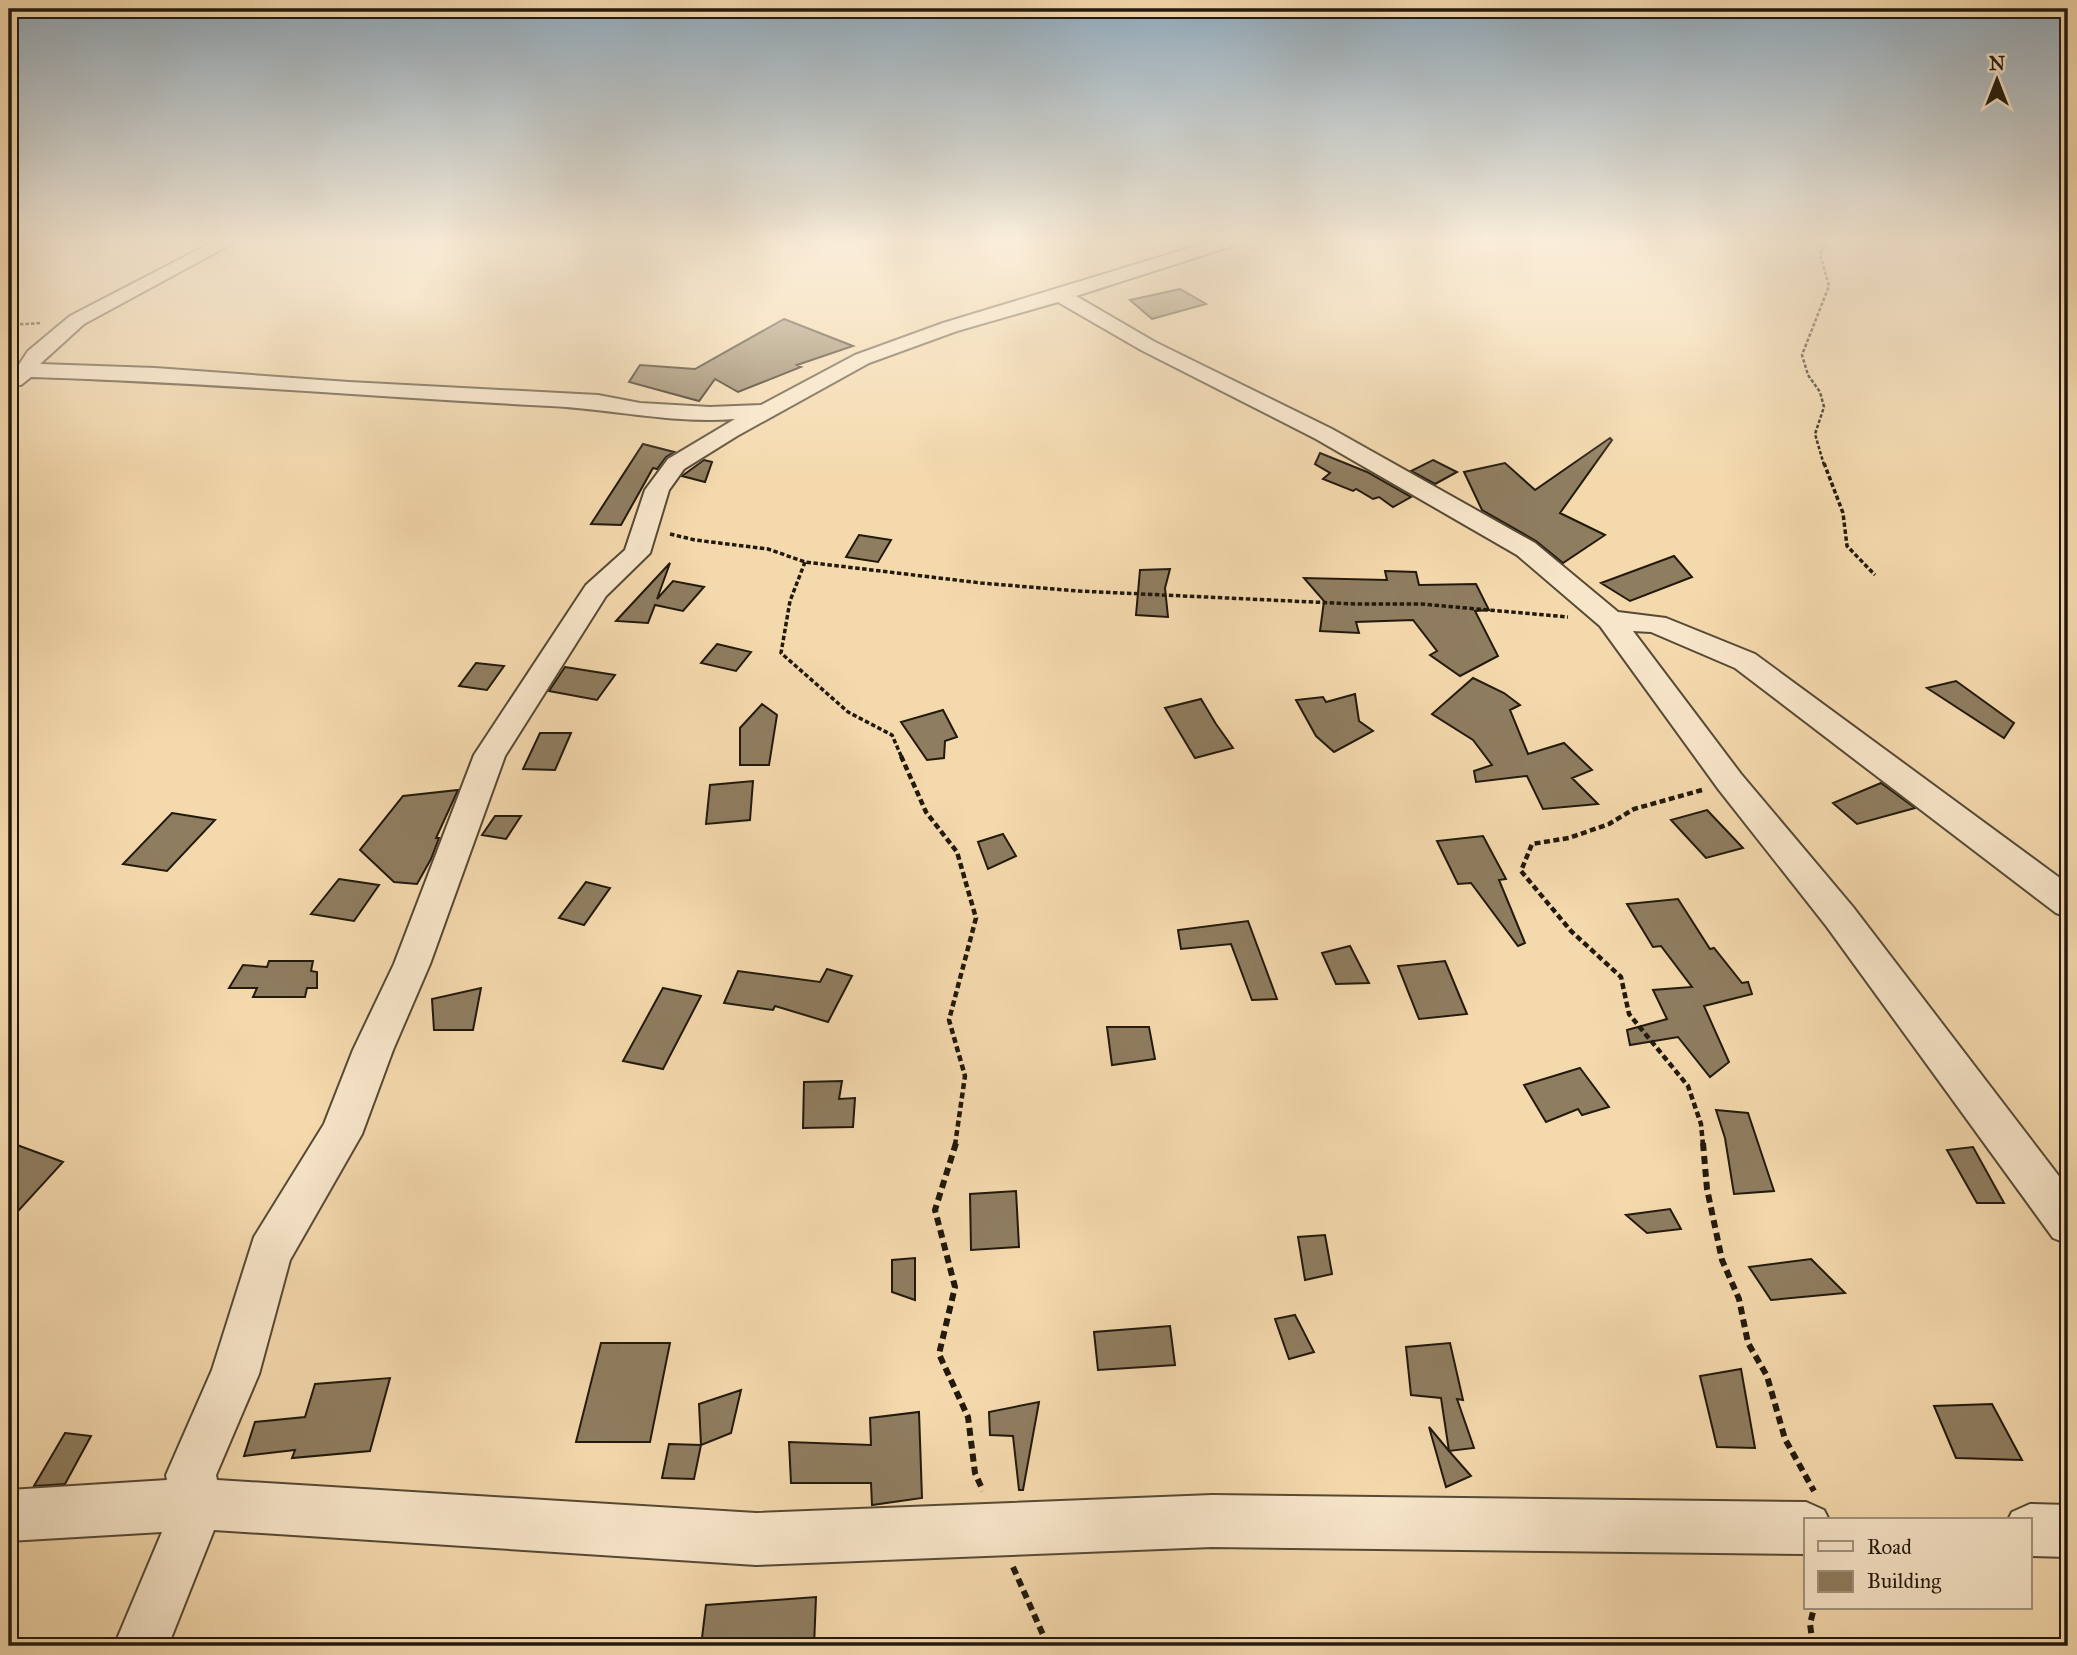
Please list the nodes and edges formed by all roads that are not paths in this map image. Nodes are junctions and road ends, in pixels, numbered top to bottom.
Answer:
1 (78, 319) edge
2 (977, 319) edge
3 (1101, 319) edge
4 (17, 377) edge
5 (770, 408) junction
6 (1610, 620) junction
7 (2068, 903) edge
8 (2068, 1223) edge
9 (199, 1504) junction
10 (1812, 1512) edge
11 (9, 1515) edge
12 (2032, 1530) edge
13 (2068, 1531) edge
14 (141, 1646) edge

1 - 4 street
2 - 5 street
3 - 6 street
4 - 5 street
5 - 9 street
6 - 7 street
6 - 8 street
9 - 10 street
9 - 11 street
9 - 14 street
12 - 13 street

